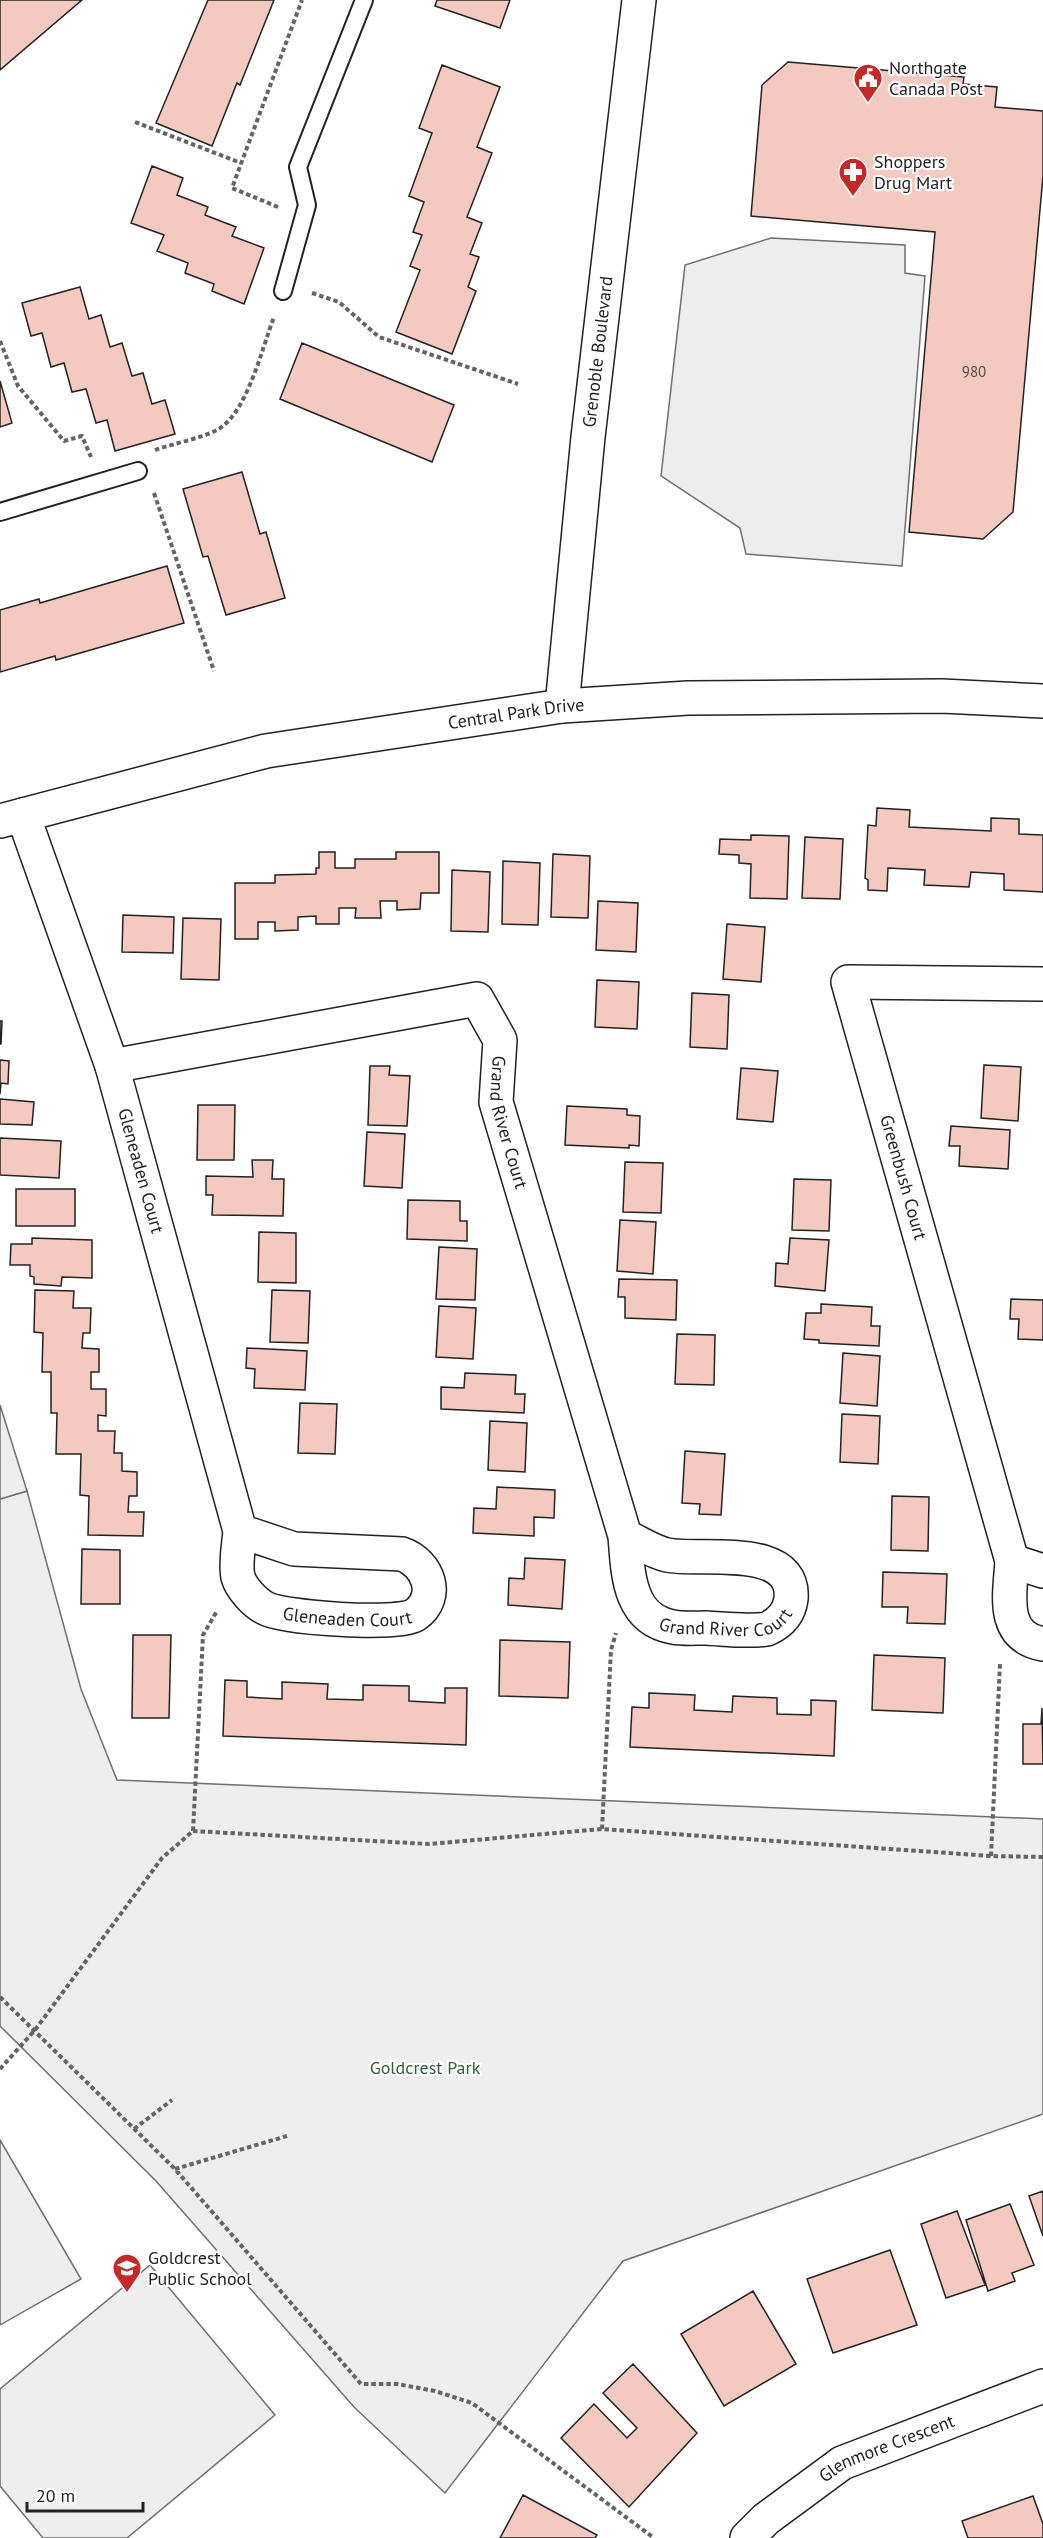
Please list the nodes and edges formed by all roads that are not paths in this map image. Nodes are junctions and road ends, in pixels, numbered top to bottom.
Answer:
1 (364, 0) edge
2 (639, 0) edge
3 (284, 288) road end
4 (133, 465) road end
5 (0, 512) edge
6 (1043, 701) edge
7 (562, 706) junction
8 (11, 818) edge
9 (1043, 984) edge
10 (112, 1066) junction
11 (240, 1531) junction
12 (625, 1536) junction
13 (1012, 1561) junction
14 (1043, 1571) edge
15 (1043, 1644) edge
16 (1043, 2386) edge
17 (747, 2538) edge

1 - 3 lane
2 - 7 street, Grenoble Boulevard
4 - 5 lane
6 - 7 street, Central Park Drive
7 - 8 street, Central Park Drive
8 - 10 street, Gleneaden Court
9 - 13 street, Greenbush Court
10 - 11 street, Gleneaden Court
10 - 12 street, Grand River Court
11 - 11 street, Gleneaden Court
12 - 12 street, Grand River Court
13 - 14 street
13 - 15 street, Greenbush Court
16 - 17 street, Glenmore Crescent

